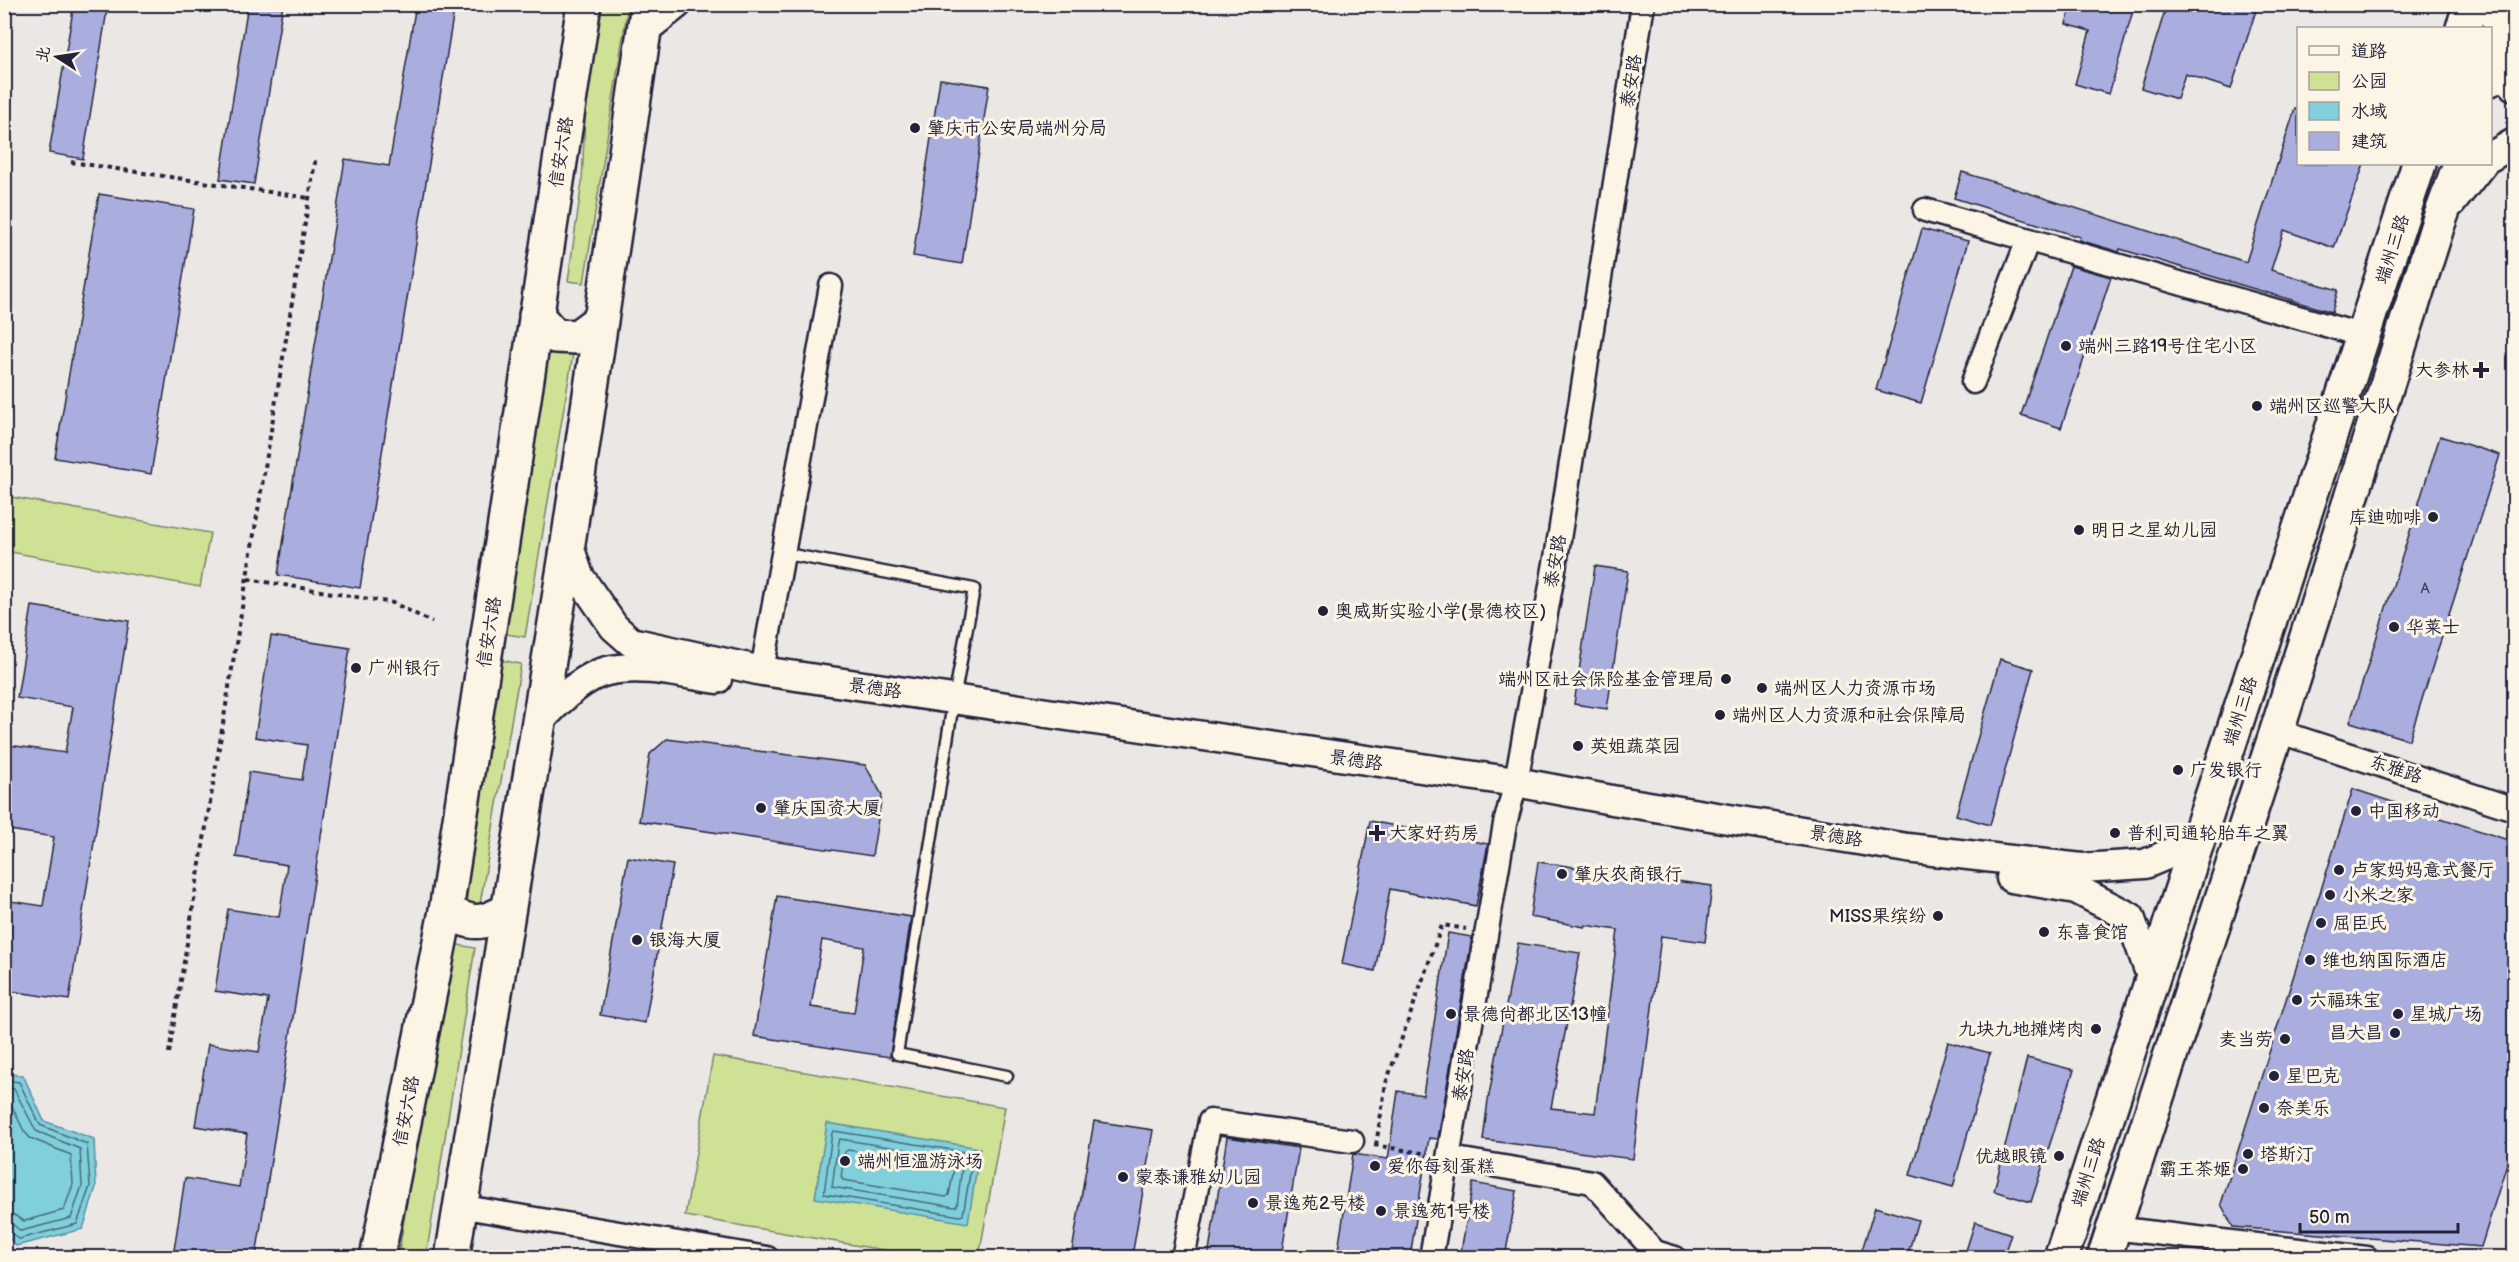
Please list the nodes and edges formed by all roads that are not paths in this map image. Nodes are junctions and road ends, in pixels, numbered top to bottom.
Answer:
1 (584, 4) edge
2 (677, 4) edge
3 (1643, 4) edge
4 (646, 18) edge
5 (2514, 143) edge
6 (2492, 156) edge
7 (2419, 165) edge
8 (2460, 165) edge
9 (2481, 165) edge
10 (1925, 210) dead end
11 (2438, 224) junction
12 (2028, 240) junction
13 (831, 286) dead end
14 (536, 315) junction
15 (600, 320) junction
16 (2364, 336) junction
17 (1973, 382) dead end
18 (2335, 424) junction
19 (2370, 435) junction
20 (568, 543) junction
21 (782, 553) junction
22 (762, 672) junction
23 (952, 708) junction
24 (538, 723) junction
25 (2277, 731) junction
26 (1514, 789) junction
27 (2514, 809) edge
28 (2197, 842) junction
29 (446, 911) junction
30 (507, 911) junction
31 (2152, 980) junction
32 (1007, 1076) dead end
33 (1352, 1141) road end
34 (1450, 1158) junction
35 (459, 1206) junction
36 (2109, 1243) edge
37 (377, 1257) edge
38 (452, 1257) edge
39 (767, 1257) edge
40 (1183, 1257) edge
41 (1431, 1257) edge
42 (1675, 1257) edge
43 (2061, 1257) edge
44 (2367, 1257) edge

1 - 14 main road, 信安六路
2 - 4 street
3 - 26 street, 泰安路
4 - 15 main road
5 - 6 street
7 - 16 main road, 端州三路
8 - 11 main road, 端州三路
9 - 11 street
10 - 12 street
11 - 19 main road, 端州三路
12 - 16 street
12 - 17 street
13 - 21 street
14 - 15 main road
14 - 29 main road, 信安六路
15 - 20 main road
16 - 18 main road, 端州三路
18 - 19 main road
18 - 28 main road, 端州三路
19 - 25 main road, 端州三路
20 - 22 street, 景德路
20 - 24 main road
21 - 22 street
21 - 23 lane
22 - 23 street, 景德路
23 - 24 street, 景德路
23 - 26 street, 景德路
23 - 32 lane
24 - 30 main road
25 - 27 street, 东雅路
25 - 36 main road, 端州三路
26 - 28 street, 景德路
26 - 31 street, 景德路
26 - 34 street, 泰安路
28 - 31 main road, 端州三路
29 - 30 main road
29 - 37 main road, 信安六路
30 - 35 main road
31 - 43 main road, 端州三路
33 - 40 street
34 - 41 street, 泰安路
34 - 42 street
35 - 38 main road
35 - 39 street
36 - 44 street

